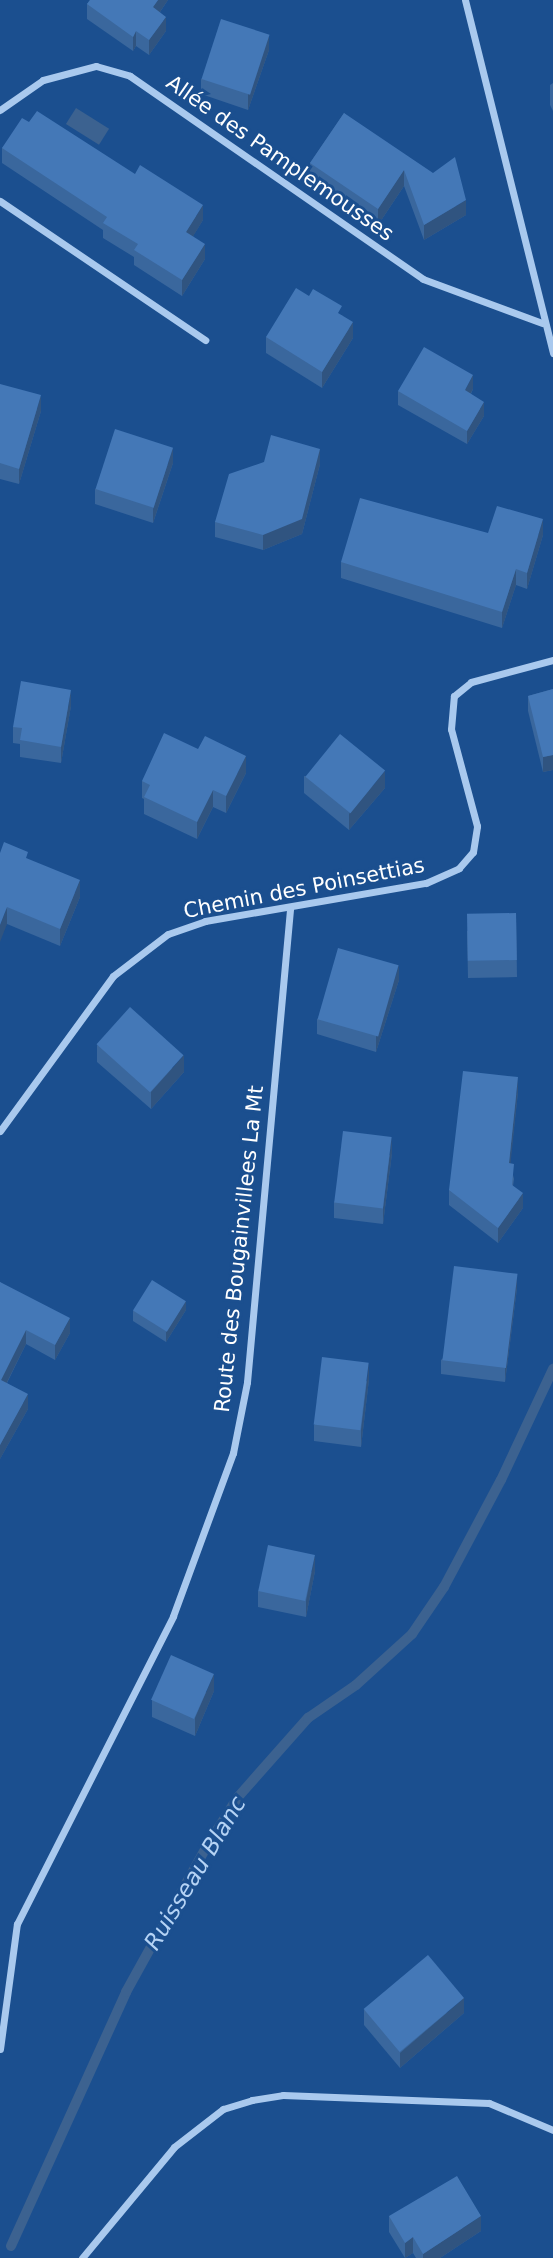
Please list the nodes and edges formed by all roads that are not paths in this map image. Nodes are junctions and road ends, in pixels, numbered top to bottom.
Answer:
1 (465, 0) edge
2 (0, 110) edge
3 (0, 201) edge
4 (542, 323) junction
5 (205, 340) dead end
6 (553, 353) edge
7 (553, 660) edge
8 (290, 907) junction
9 (0, 1131) edge
10 (0, 2049) edge
11 (553, 2130) edge
12 (82, 2258) edge

1 - 4 street
2 - 4 street, Allée des Pamplemousses
3 - 5 street
4 - 6 street
7 - 8 street, Chemin des Poinsettias
8 - 9 street, Chemin des Poinsettias
8 - 10 street, Route des Bougainvillees La Mt
11 - 12 street

